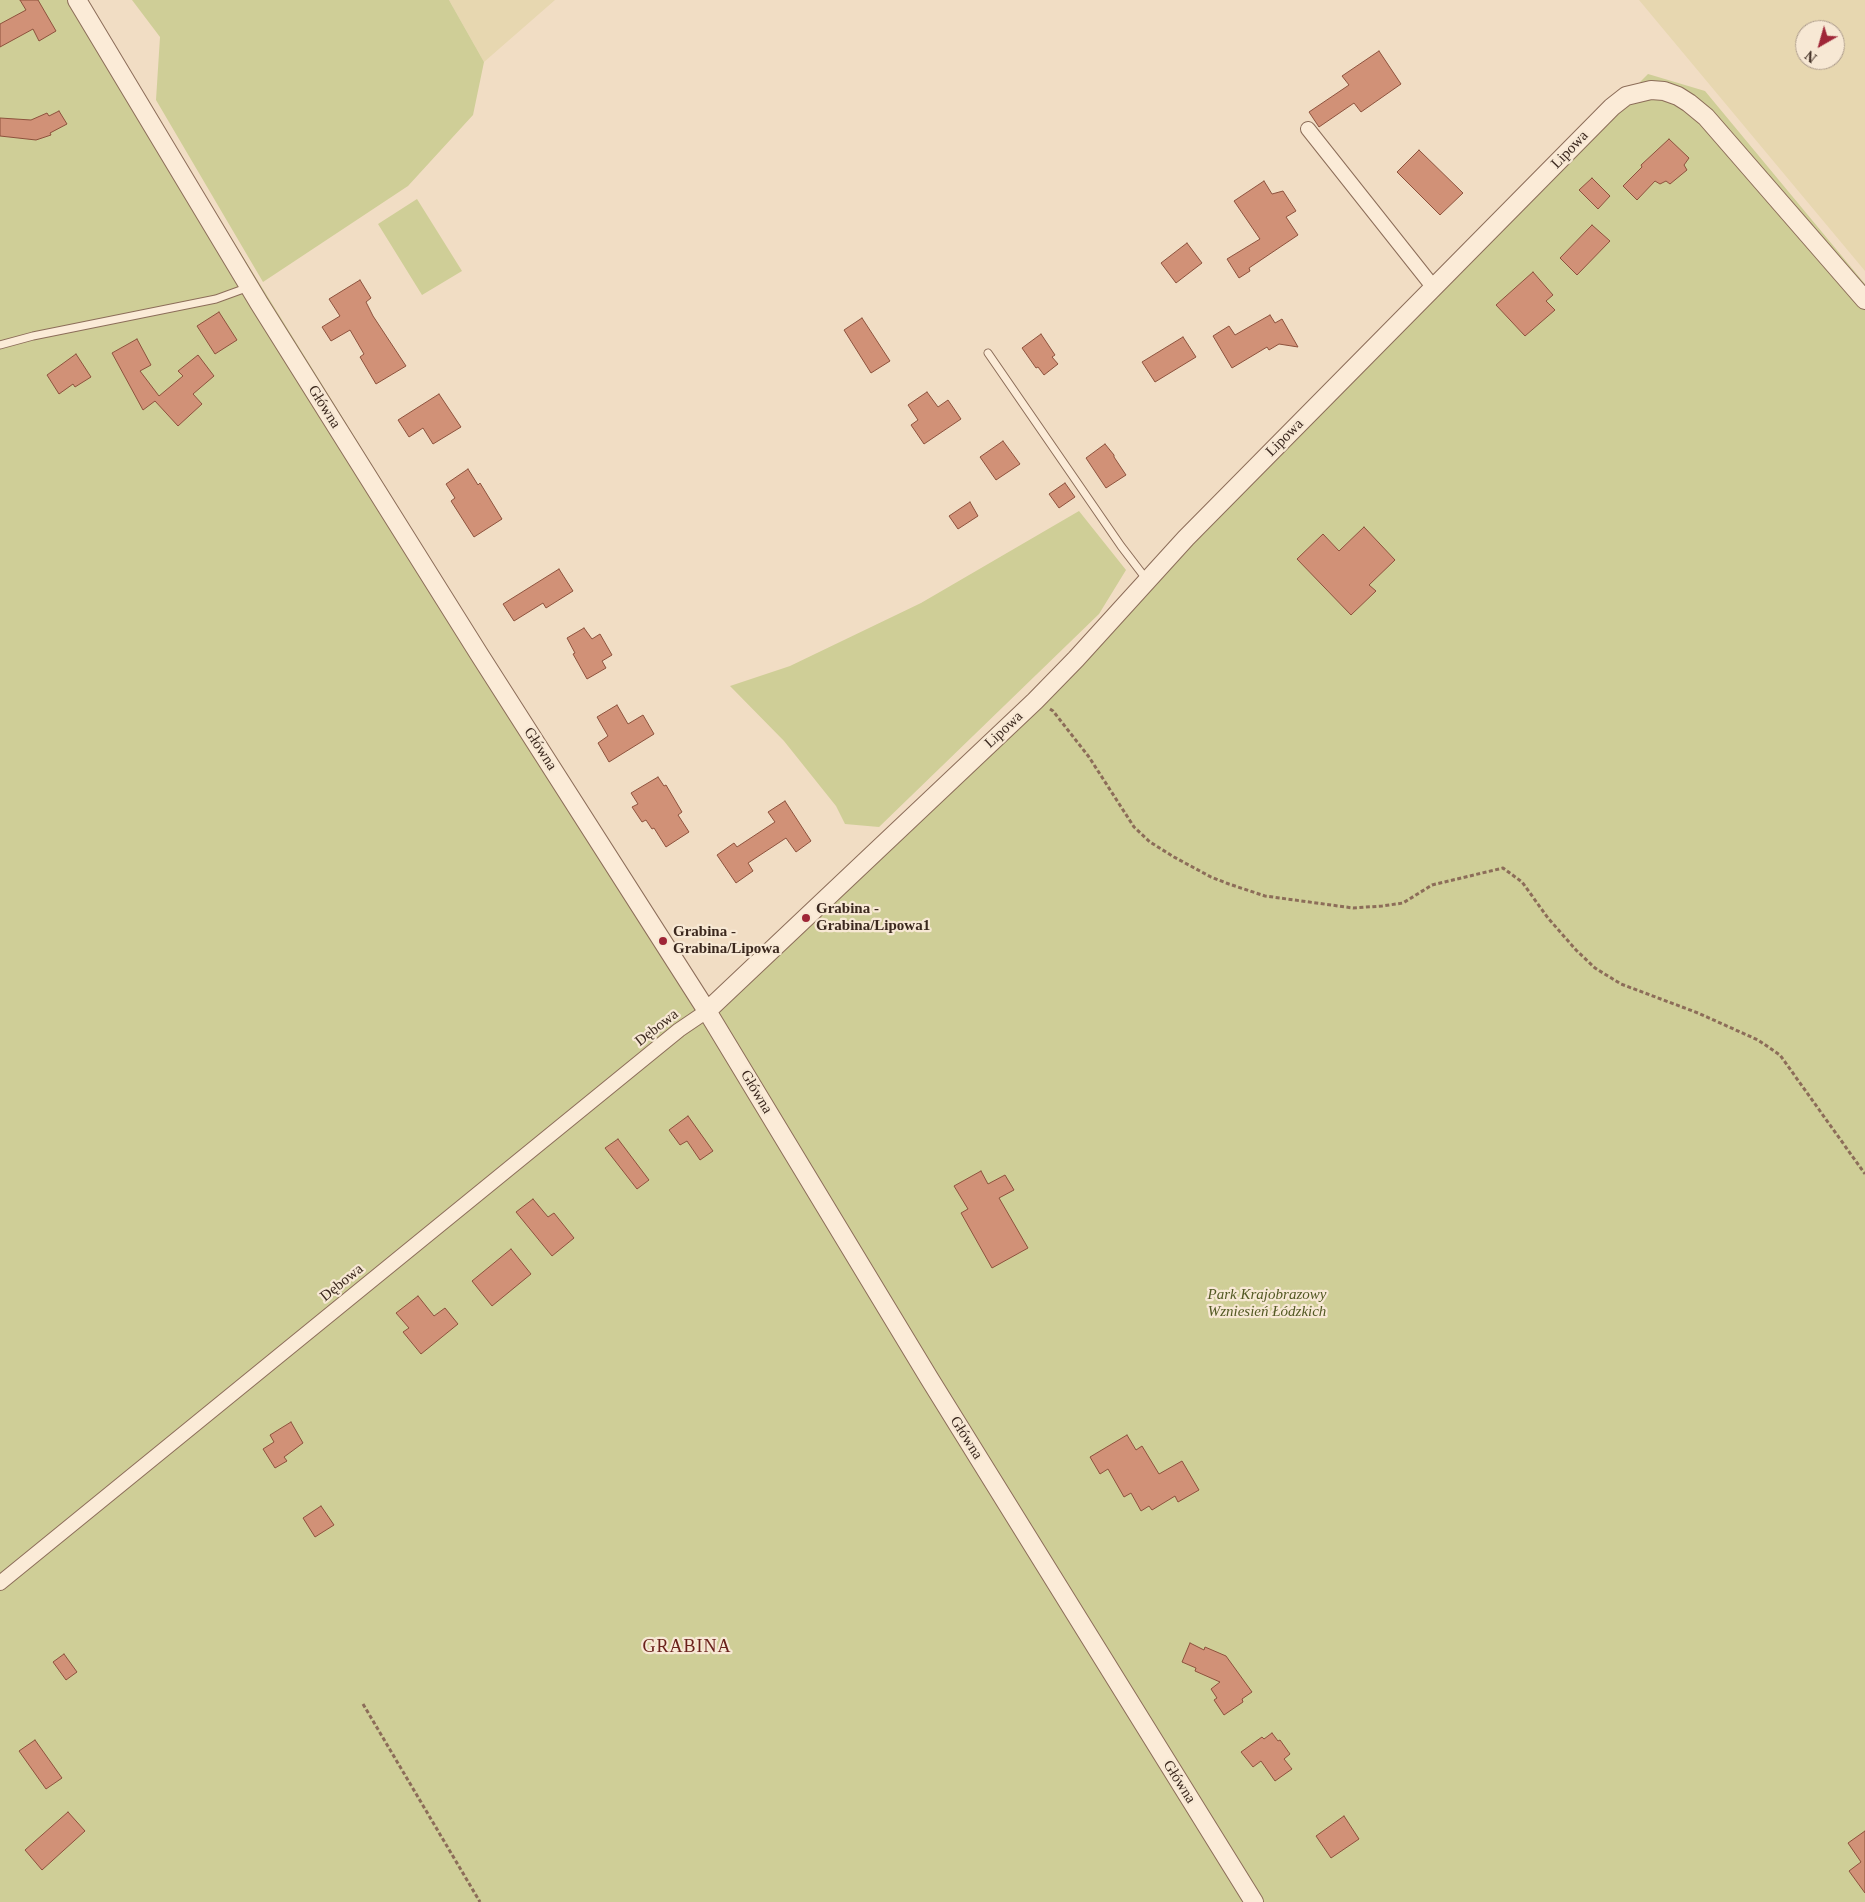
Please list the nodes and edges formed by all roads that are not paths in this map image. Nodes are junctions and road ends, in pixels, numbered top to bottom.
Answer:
1 (77, 0) edge
2 (1308, 129) dead end
3 (249, 287) junction
4 (1434, 288) junction
5 (1865, 300) edge
6 (0, 346) edge
7 (988, 353) dead end
8 (1147, 580) junction
9 (707, 1011) junction
10 (0, 1583) edge
11 (1254, 1902) edge

1 - 3 street, Główna
2 - 4 street
3 - 6 lane
3 - 9 street, Główna
4 - 5 street, Lipowa
4 - 8 street, Lipowa
7 - 8 lane
8 - 9 street, Lipowa
9 - 10 street, Dębowa
9 - 11 street, Główna

